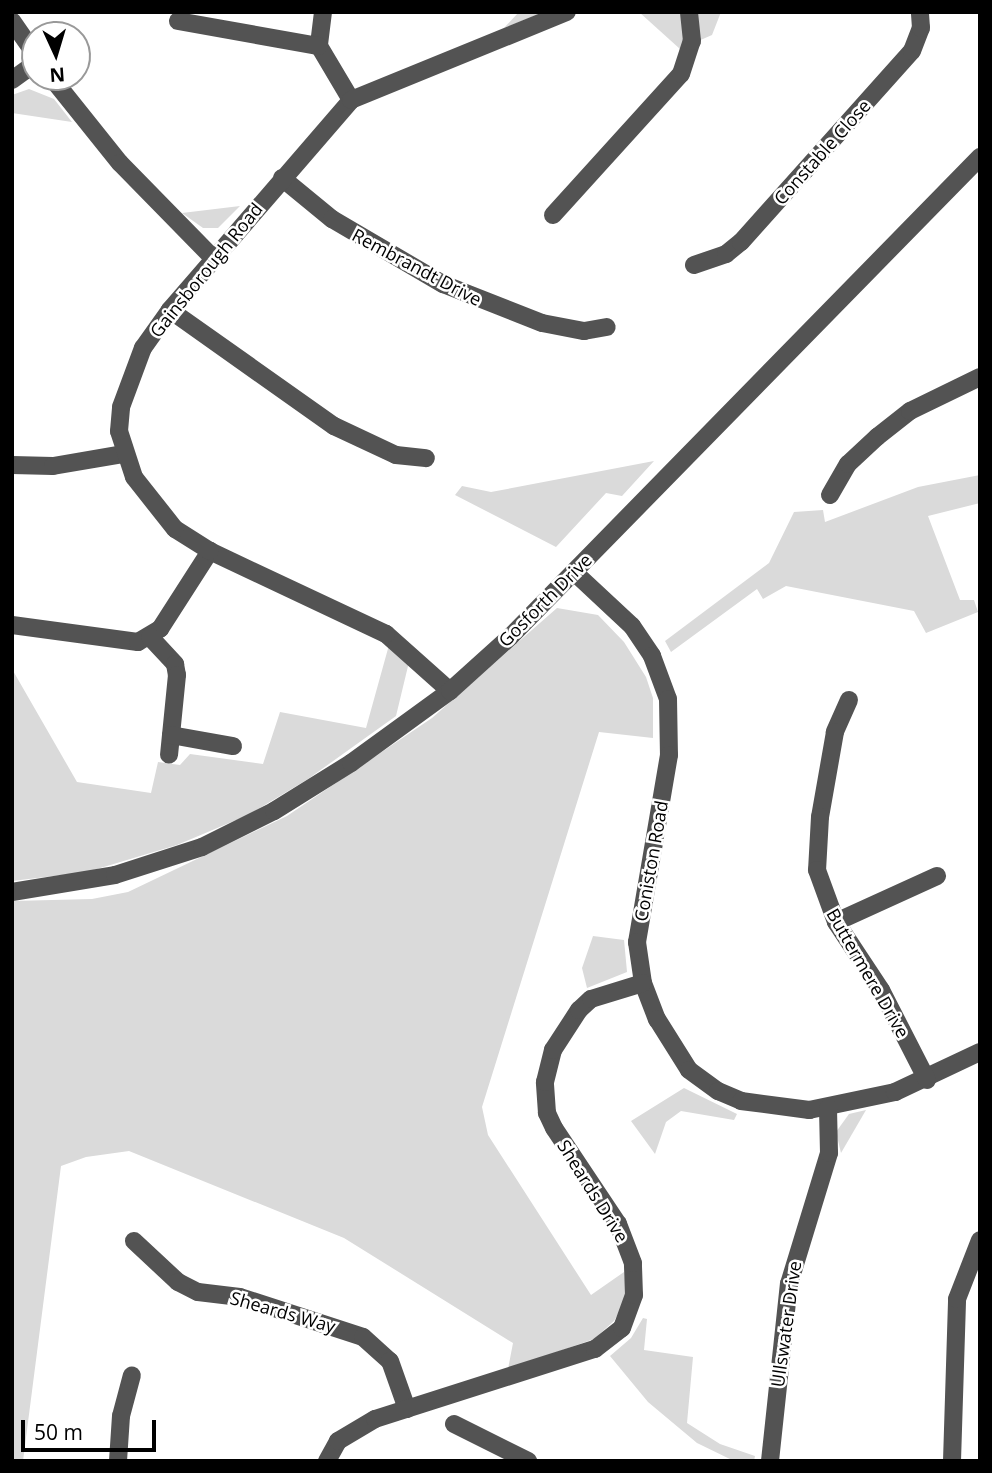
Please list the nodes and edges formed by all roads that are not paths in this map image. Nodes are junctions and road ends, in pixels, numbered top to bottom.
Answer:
1 (323, 12) edge
2 (567, 12) edge
3 (689, 12) edge
4 (920, 12) edge
5 (178, 21) dead end
6 (319, 46) junction
7 (62, 91) edge
8 (351, 100) junction
9 (980, 157) edge
10 (282, 177) junction
11 (553, 215) dead end
12 (214, 259) junction
13 (694, 265) dead end
14 (170, 310) junction
15 (607, 327) dead end
16 (980, 377) edge
17 (124, 454) junction
18 (426, 458) dead end
19 (12, 465) edge
20 (830, 495) dead end
21 (210, 551) junction
22 (574, 572) junction
23 (12, 625) edge
24 (150, 637) junction
25 (450, 691) junction
26 (849, 700) dead end
27 (171, 735) junction
28 (233, 746) dead end
29 (169, 755) dead end
30 (937, 876) dead end
31 (12, 892) edge
32 (836, 922) junction
33 (643, 983) junction
34 (980, 1052) edge
35 (927, 1080) junction
36 (828, 1108) junction
37 (980, 1240) edge
38 (134, 1241) dead end
39 (132, 1375) dead end
40 (407, 1409) junction
41 (454, 1424) dead end
42 (118, 1461) edge
43 (327, 1461) edge
44 (528, 1461) edge
45 (770, 1461) edge
46 (952, 1461) edge

1 - 6 street
2 - 8 street, Gainsborough Road
3 - 11 street
4 - 13 street, Constable Close
5 - 6 street
6 - 8 street
7 - 12 street
8 - 10 street, Gainsborough Road
9 - 22 street, Gosforth Drive
10 - 12 street, Gainsborough Road
10 - 15 street, Rembrandt Drive
12 - 14 street, Gainsborough Road
14 - 17 street, Gainsborough Road
14 - 18 street
16 - 20 street
17 - 19 street
17 - 21 street, Gainsborough Road
21 - 24 street
21 - 25 street, Gainsborough Road
22 - 25 street, Gosforth Drive
22 - 33 street, Coniston Road
23 - 24 street
24 - 27 street
25 - 31 street, Gosforth Drive
26 - 32 street, Buttermere Drive
27 - 28 street
27 - 29 street
30 - 32 street
32 - 35 street, Buttermere Drive
33 - 36 street, Coniston Road
33 - 40 street, Sheards Drive
34 - 35 street, Coniston Road
35 - 36 street, Coniston Road
36 - 45 street, Ullswater Drive
37 - 46 street
38 - 40 street, Sheards Way
39 - 42 street
40 - 43 street, Sheards Drive
41 - 44 street

